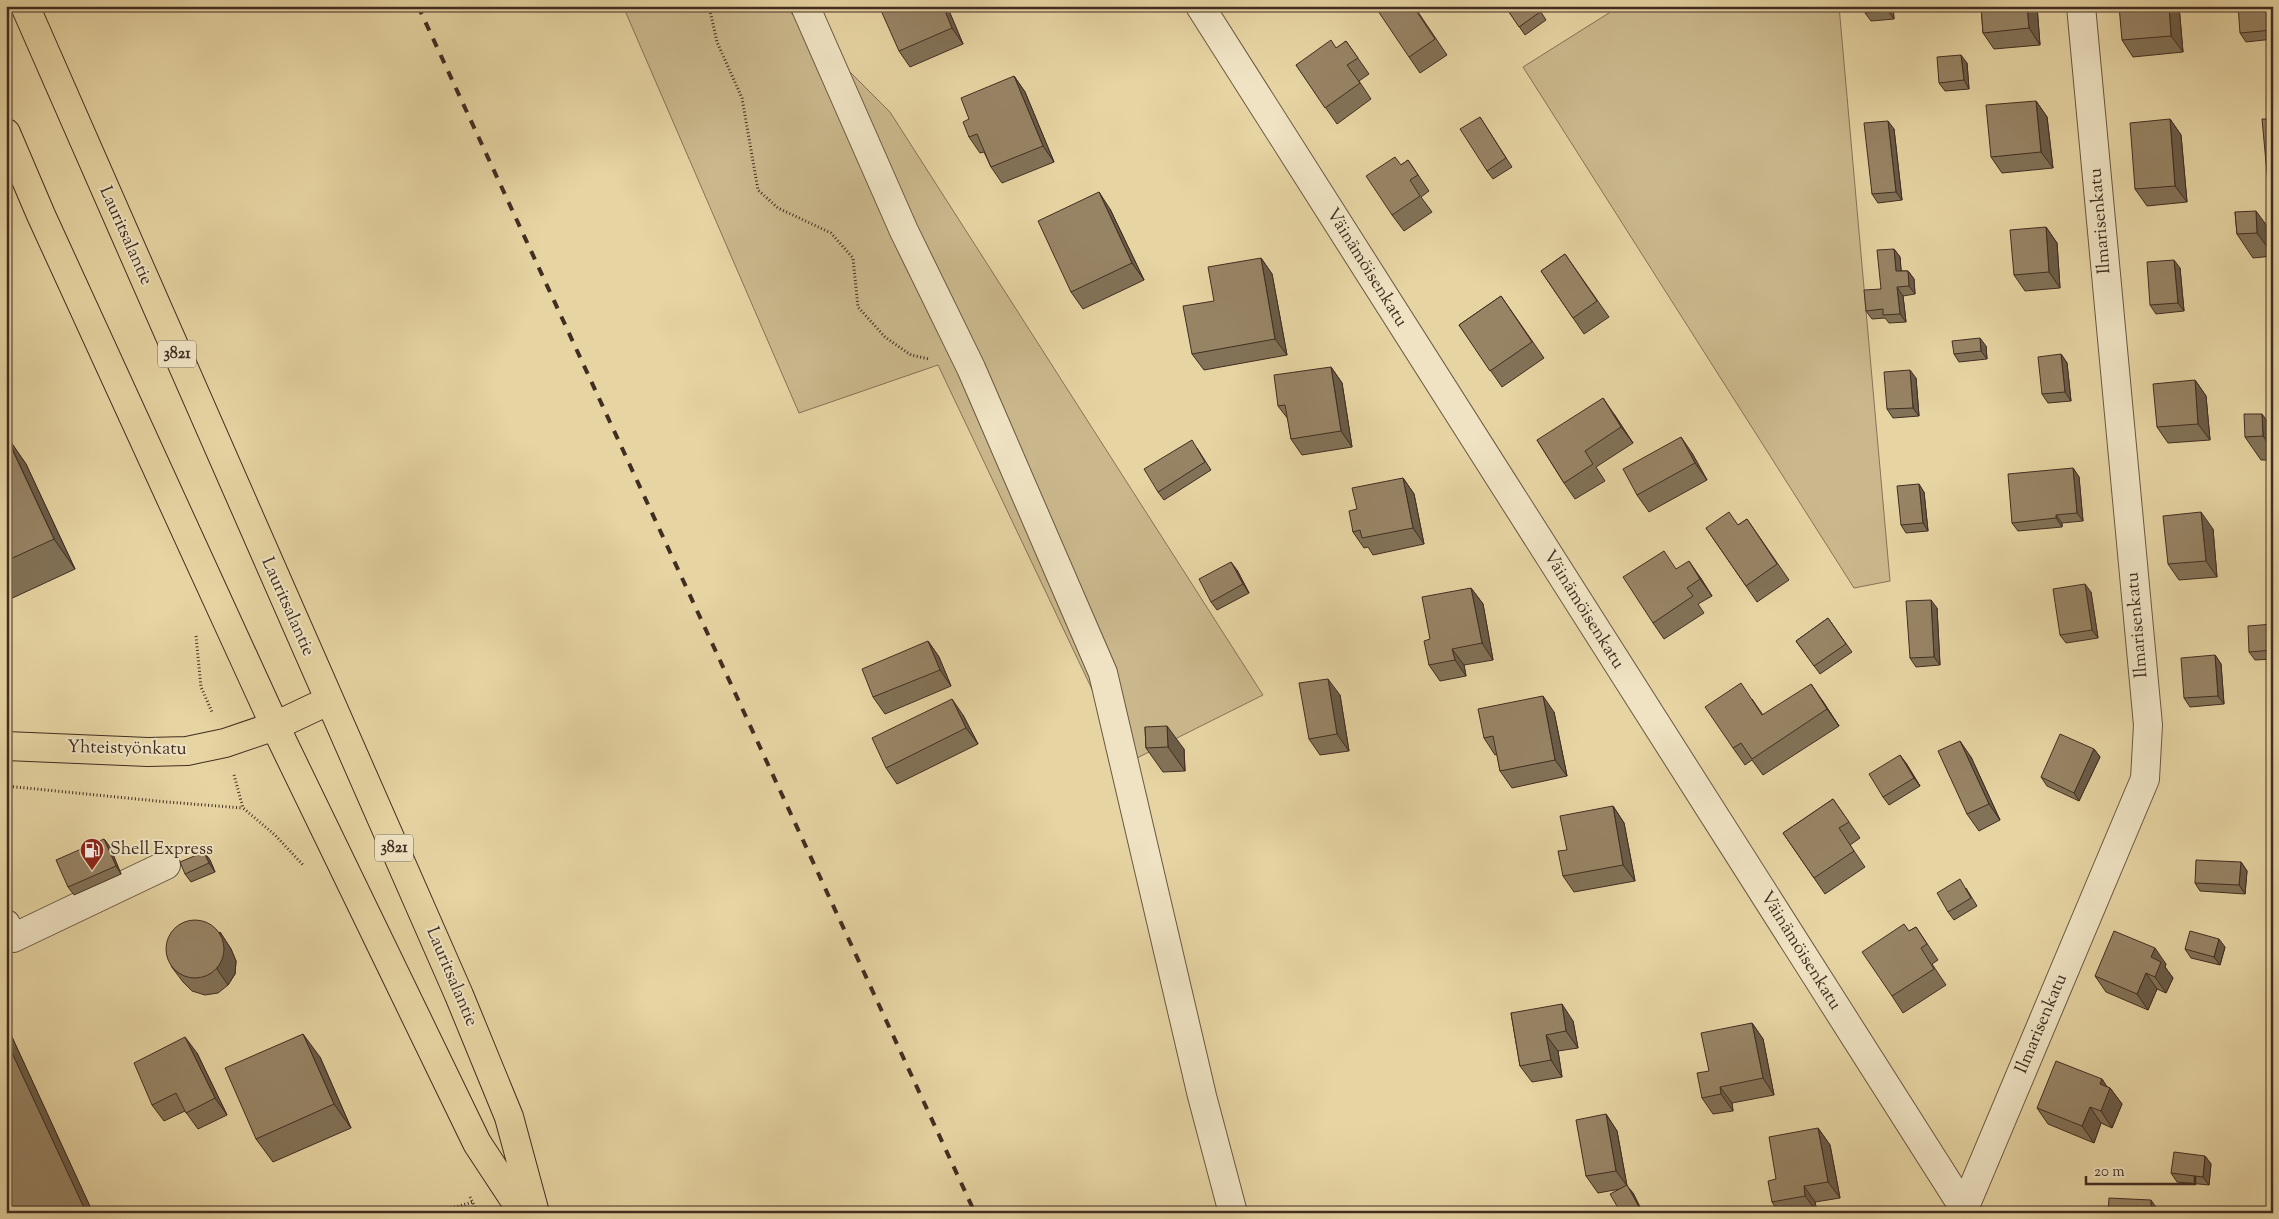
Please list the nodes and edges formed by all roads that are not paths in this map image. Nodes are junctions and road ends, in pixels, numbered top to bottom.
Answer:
1 (25, 6) edge
2 (805, 6) edge
3 (1200, 6) edge
4 (2081, 6) edge
5 (6, 133) edge
6 (328, 701) junction
7 (275, 726) junction
8 (6, 746) edge
9 (166, 865) dead end
10 (6, 924) edge
11 (1966, 1211) edge
12 (523, 1213) edge
13 (535, 1213) edge
14 (1233, 1213) edge

1 - 6 main road, Lauritsalantie / 3821
2 - 14 street
3 - 11 street, Väinämöisenkatu
4 - 11 street, Ilmarisenkatu
5 - 7 main road
6 - 7 main road, Yhteistyönkatu
6 - 13 main road, Lauritsalantie / 3821
7 - 8 main road, Yhteistyönkatu
7 - 12 main road
9 - 10 street

